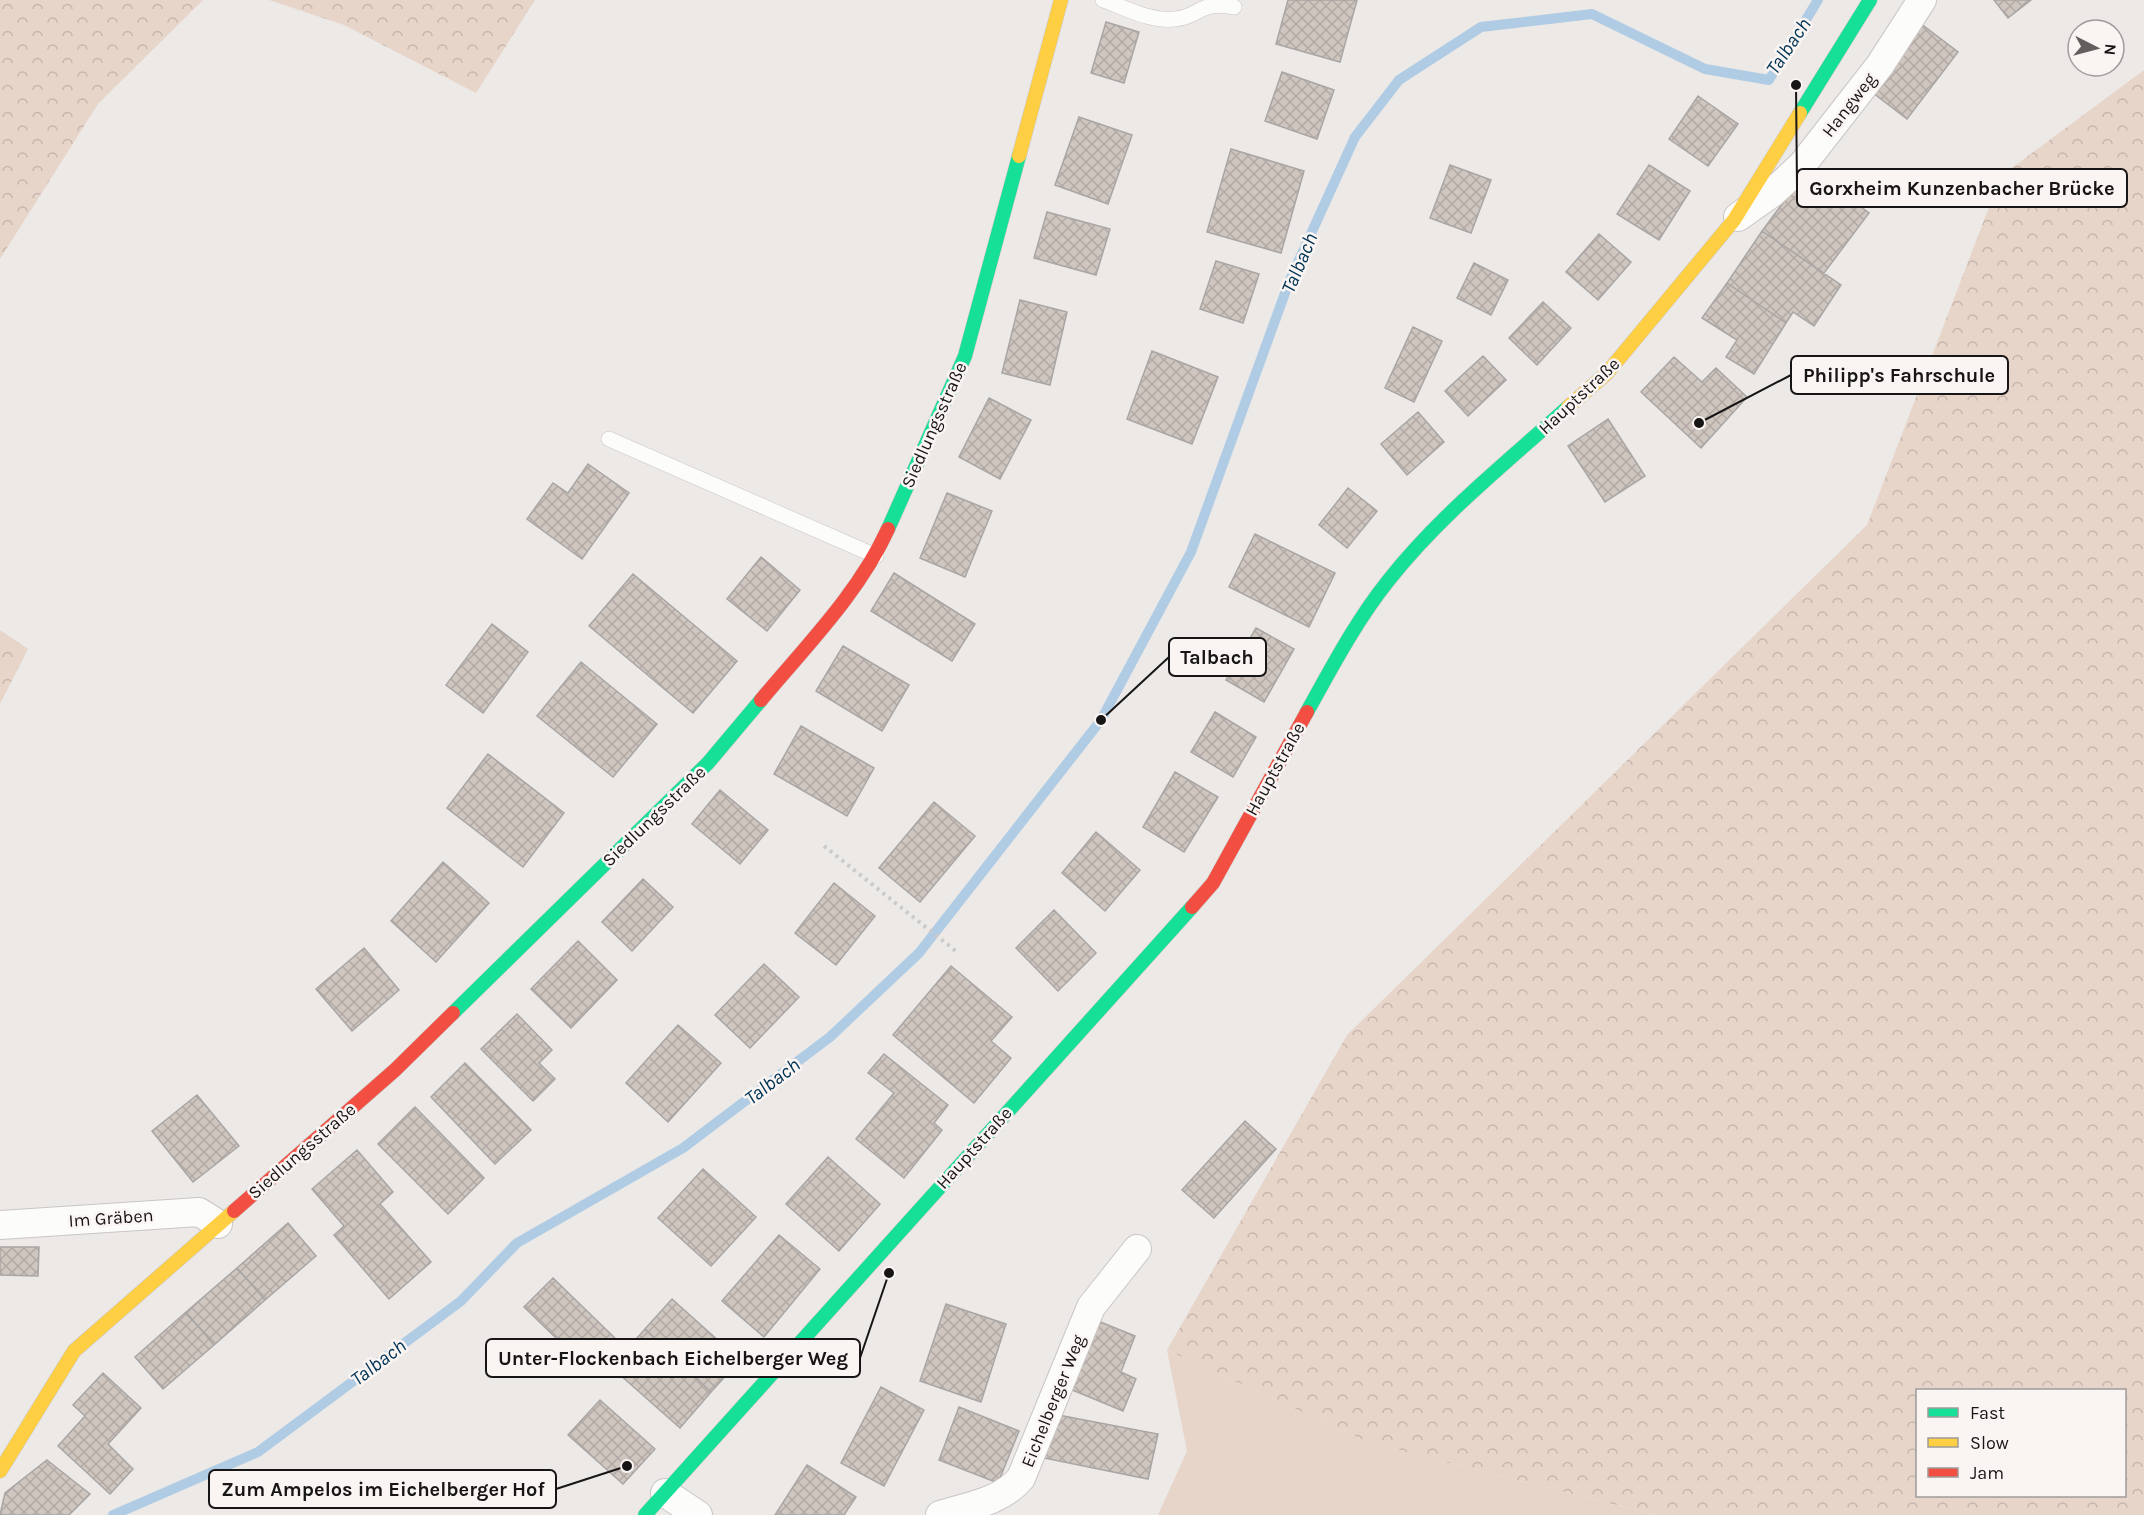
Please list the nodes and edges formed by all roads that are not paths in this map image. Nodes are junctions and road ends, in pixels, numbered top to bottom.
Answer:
1 (1061, 0) edge
2 (1103, 0) edge
3 (1870, 0) edge
4 (1922, 0) edge
5 (1234, 7) dead end
6 (1734, 220) junction
7 (609, 439) dead end
8 (876, 556) junction
9 (218, 1224) junction
10 (0, 1225) edge
11 (1137, 1249) dead end
12 (0, 1471) edge
13 (665, 1493) junction
14 (645, 1515) edge
15 (698, 1515) edge
16 (940, 1515) edge

1 - 8 main road, Siedlungsstraße
2 - 5 lane
3 - 6 main road, Hauptstraße
4 - 6 street, Hangweg
6 - 13 main road, Hauptstraße
7 - 8 lane
8 - 9 main road, Siedlungsstraße
9 - 10 street, Im Gräben
9 - 12 main road, Siedlungsstraße
11 - 16 street, Eichelberger Weg
13 - 14 main road, Hauptstraße
13 - 15 street

